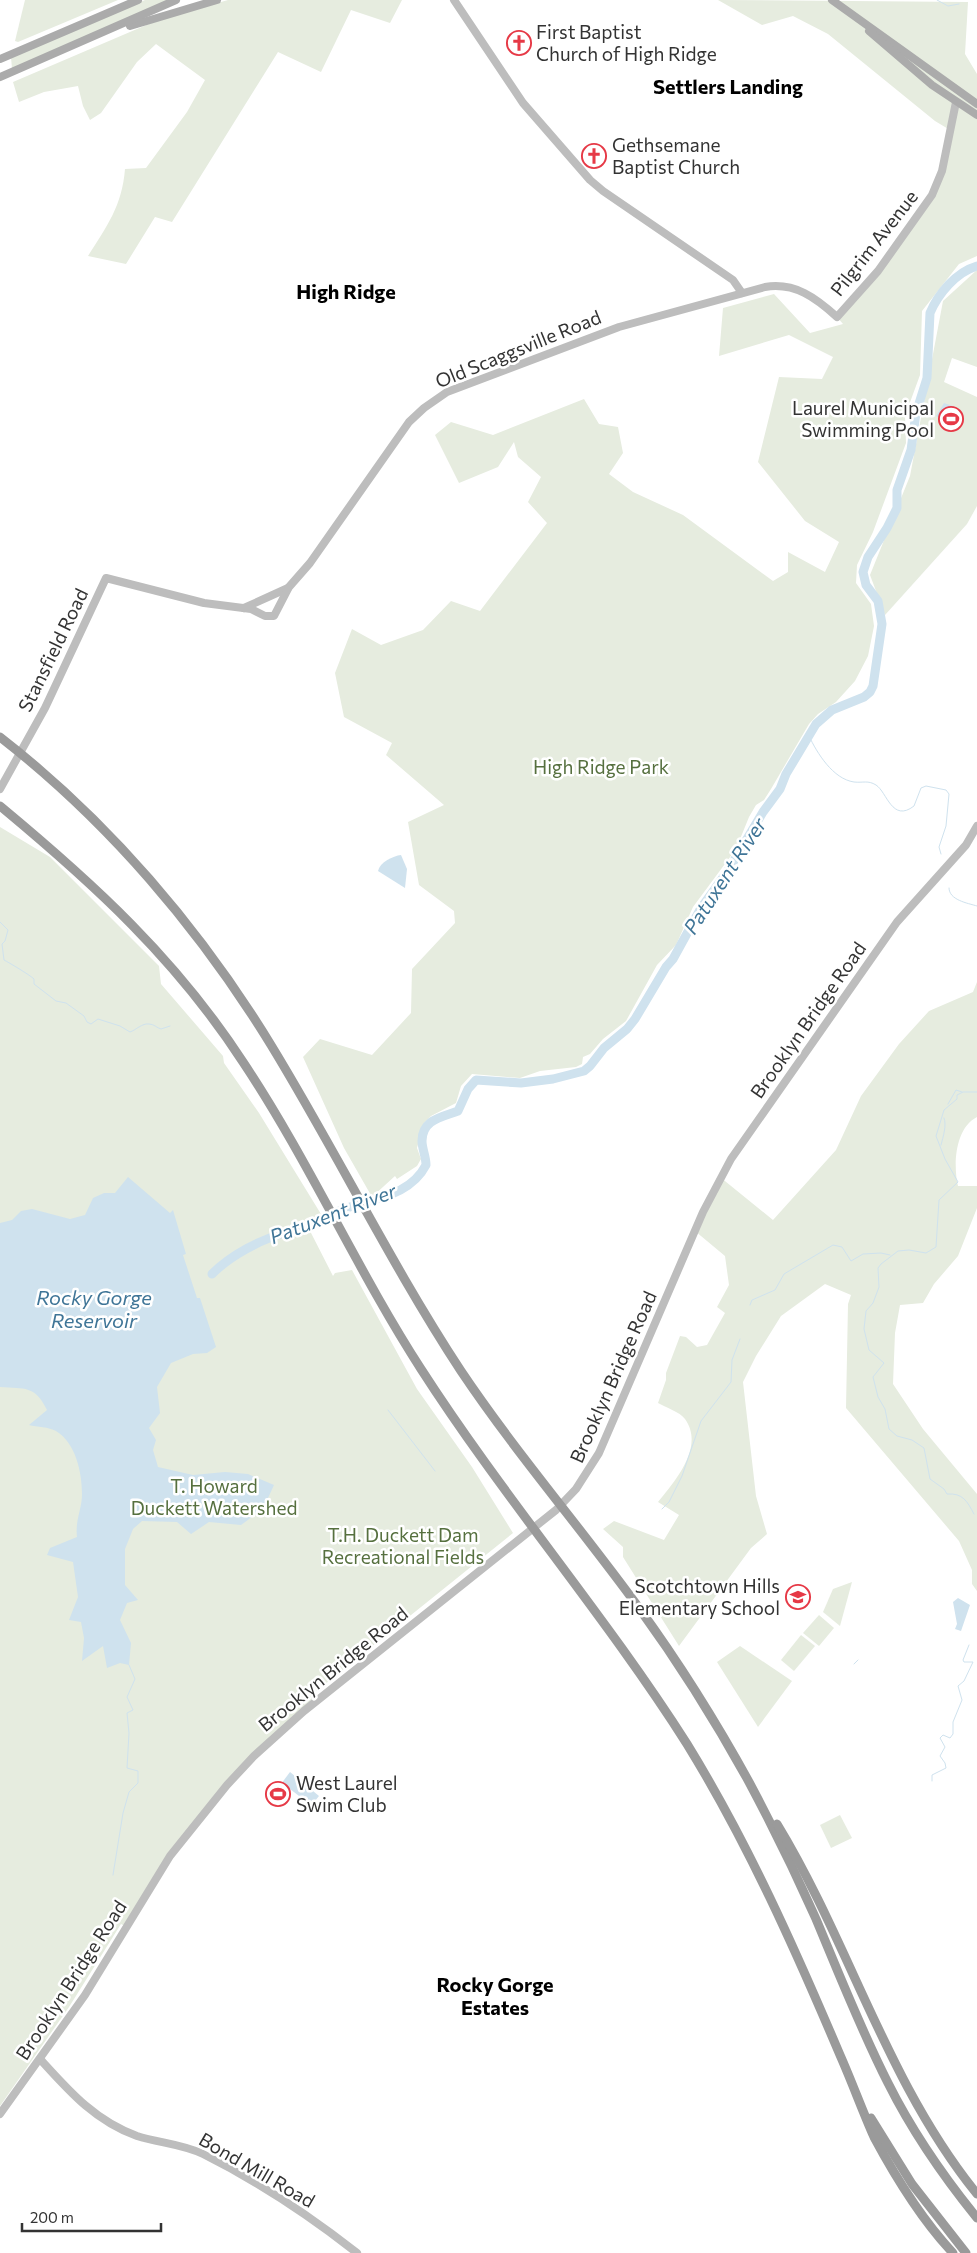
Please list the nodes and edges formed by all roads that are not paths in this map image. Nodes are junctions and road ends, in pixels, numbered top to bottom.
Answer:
1 (130, 0) edge
2 (138, 0) edge
3 (176, 0) edge
4 (217, 0) edge
5 (454, 0) edge
6 (832, 0) edge
7 (852, 14) junction
8 (80, 25) junction
9 (88, 40) junction
10 (0, 59) edge
11 (0, 77) edge
12 (956, 102) junction
13 (977, 104) edge
14 (977, 115) edge
15 (742, 293) junction
16 (837, 317) joint
17 (289, 587) junction
18 (267, 598) junction
19 (279, 607) junction
20 (242, 608) junction
21 (262, 614) junction
22 (0, 737) edge
23 (0, 789) edge
24 (1, 807) edge
25 (977, 826) edge
26 (744, 1772) junction
27 (885, 2042) junction
28 (40, 2059) junction
29 (842, 2059) junction
30 (0, 2114) edge
31 (977, 2185) edge
32 (977, 2194) edge
33 (977, 2218) edge
34 (357, 2253) edge
35 (953, 2253) edge
36 (966, 2253) edge

1 - 8 main road
2 - 8 main road
3 - 9 main road
4 - 9 main road
5 - 15 street
6 - 7 main road
7 - 12 main road
7 - 13 main road
8 - 10 main road
9 - 11 main road
12 - 14 main road
12 - 16 street, Pilgrim Avenue
15 - 16 street, Old Scaggsville Road
15 - 17 street, Old Scaggsville Road
17 - 18 street, Old Scaggsville Road
17 - 19 street, Old Scaggsville Road
18 - 19 street
18 - 20 street, Old Scaggsville Road
18 - 21 street
19 - 21 street
20 - 21 street
20 - 23 street, Stansfield Road
22 - 26 highway
24 - 29 highway
25 - 28 street, Brooklyn Bridge Road
26 - 27 highway
26 - 33 highway
27 - 31 highway
27 - 32 highway
28 - 30 street, Brooklyn Bridge Road
28 - 34 street, Bond Mill Road
29 - 35 highway
29 - 36 highway

